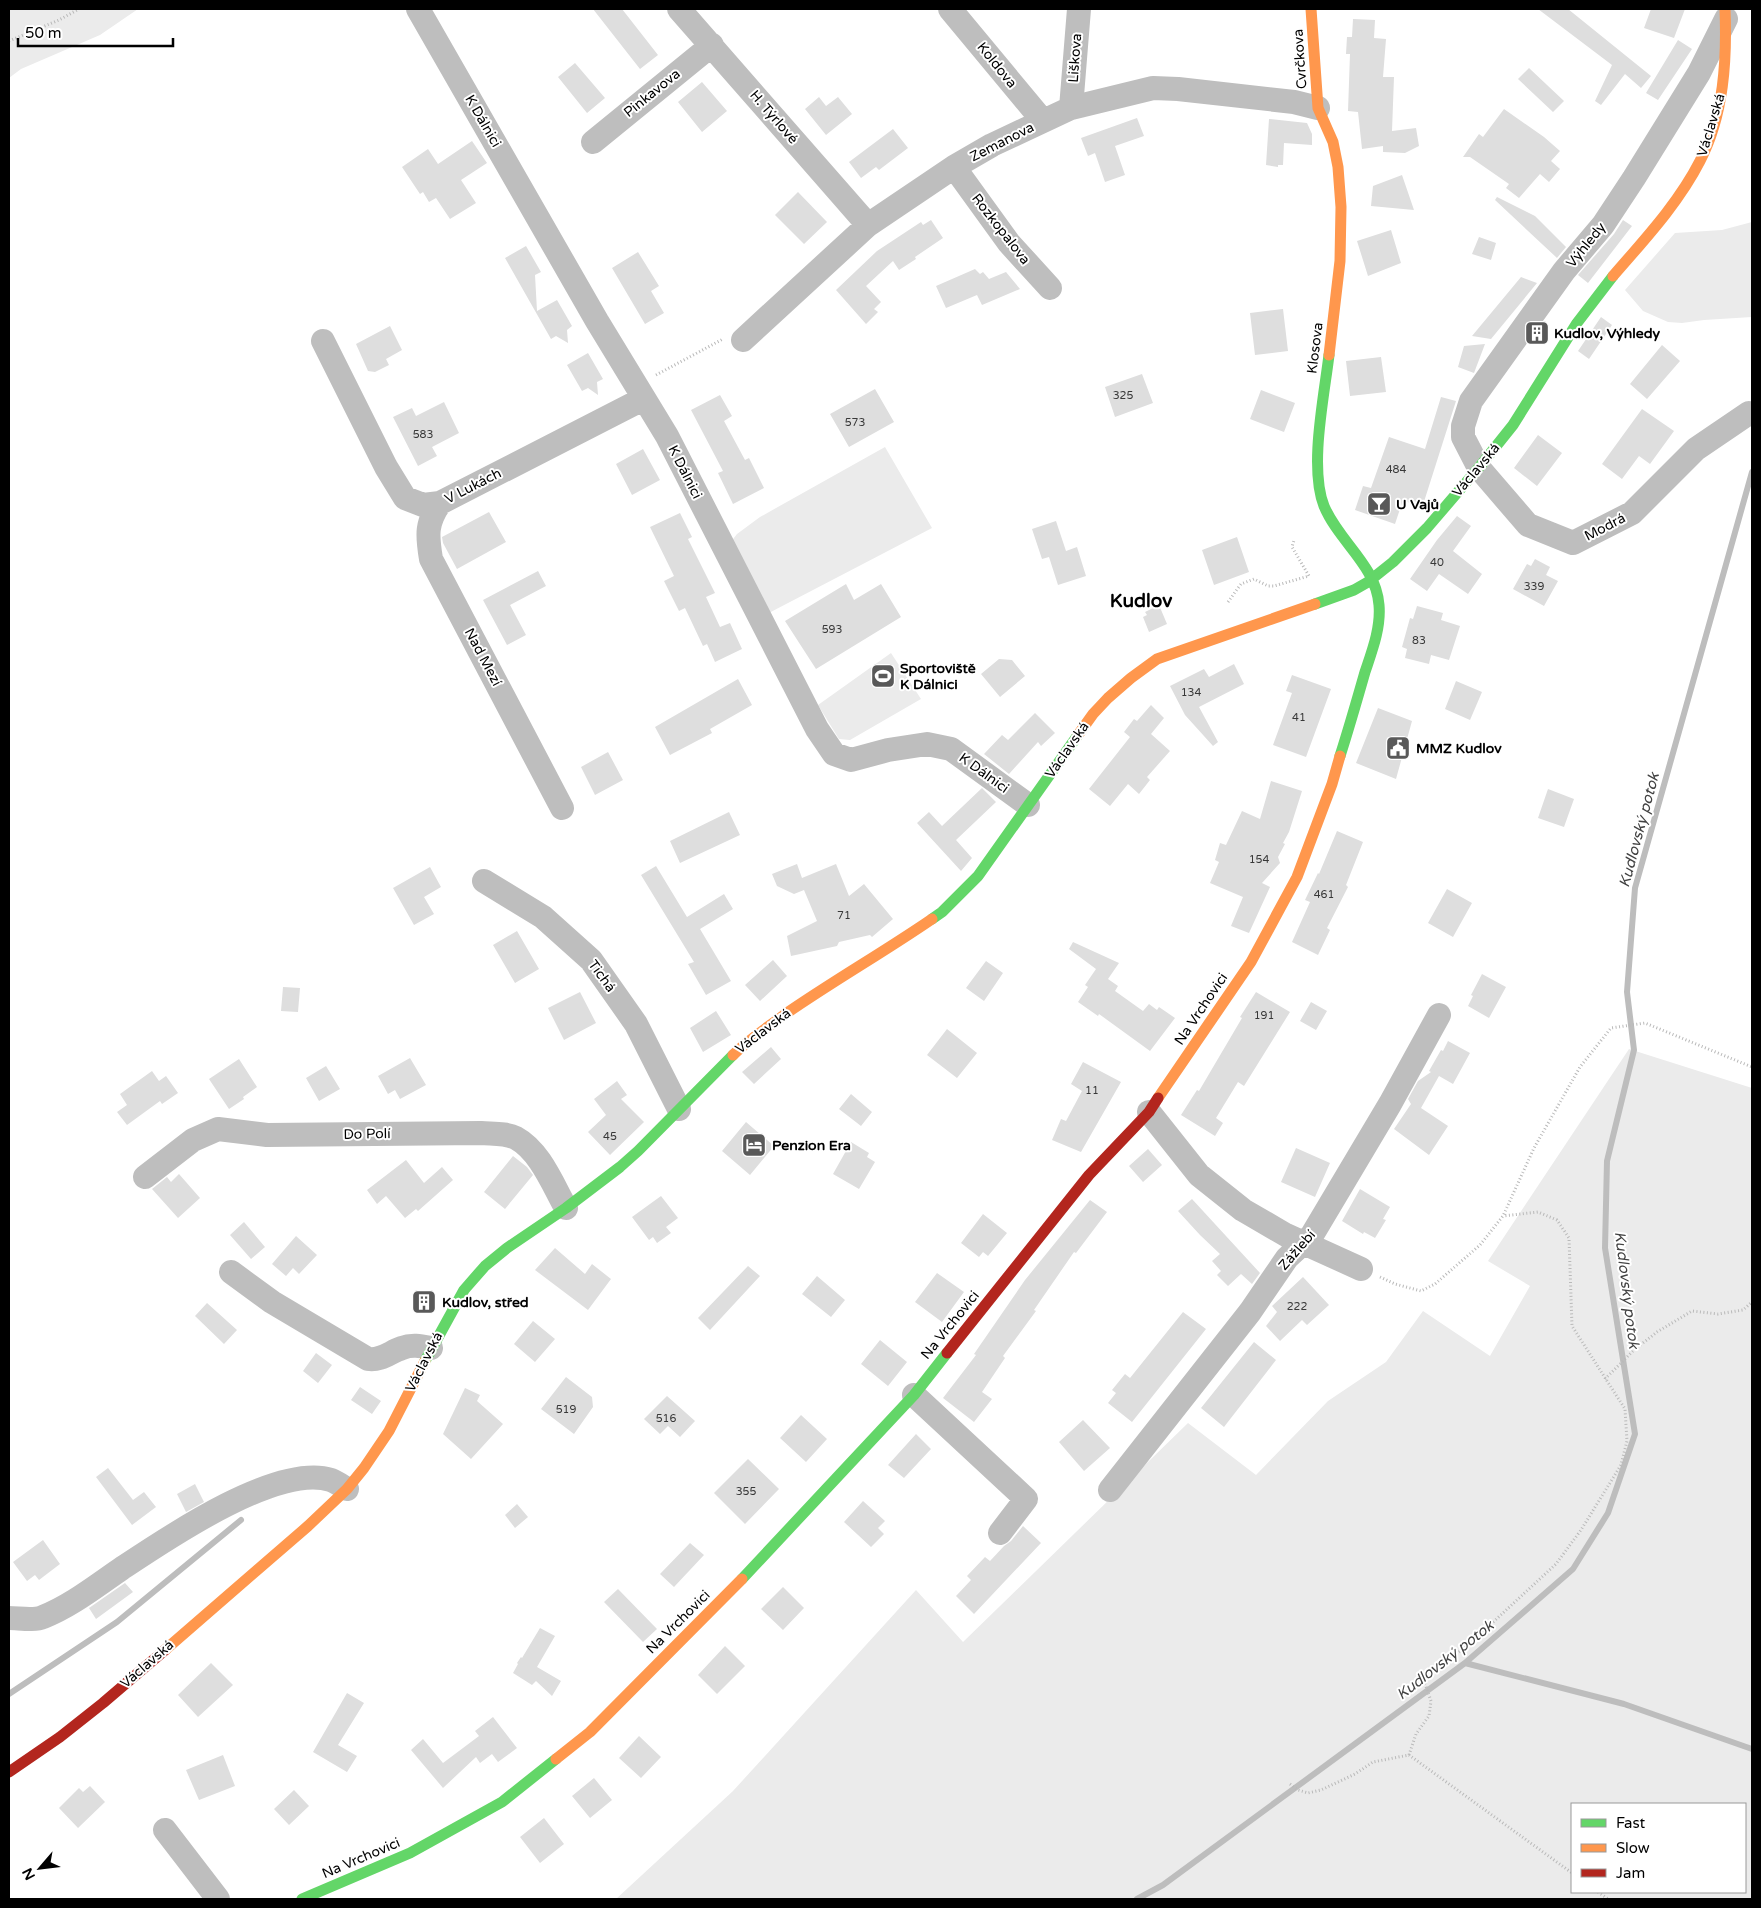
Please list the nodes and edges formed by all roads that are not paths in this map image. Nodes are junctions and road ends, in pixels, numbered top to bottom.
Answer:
1 (418, 9) edge
2 (679, 9) edge
3 (950, 9) edge
4 (1078, 9) edge
5 (1311, 9) edge
6 (1725, 14) edge
7 (712, 45) junction
8 (1071, 108) junction
9 (1318, 108) junction
10 (1043, 121) junction
11 (593, 142) dead end
12 (954, 168) junction
13 (868, 225) junction
14 (1050, 288) dead end
15 (745, 339) road end
16 (323, 341) dead end
17 (643, 399) junction
18 (1752, 414) edge
19 (1479, 468) junction
20 (440, 503) junction
21 (1372, 579) junction
22 (1028, 805) junction
23 (562, 808) dead end
24 (484, 881) dead end
25 (1439, 1015) dead end
26 (679, 1109) junction
27 (1149, 1112) junction
28 (146, 1177) dead end
29 (566, 1208) junction
30 (1302, 1244) junction
31 (1361, 1269) road end
32 (230, 1272) dead end
33 (431, 1348) junction
34 (914, 1394) junction
35 (347, 1489) junction
36 (1110, 1490) dead end
37 (1000, 1533) dead end
38 (9, 1618) edge
39 (12, 1764) edge
40 (165, 1830) dead end
41 (218, 1899) edge
42 (302, 1899) edge

1 - 17 street, K Dálnici
2 - 7 street, H. Týrlové
3 - 10 street, Koldova
4 - 8 street, Liškova
5 - 9 street, Cvrčkova
6 - 19 street, Václavská
6 - 19 street, Výhledy
7 - 11 street, Pinkavova
7 - 13 street, H. Týrlové
8 - 9 street, Zemanova
8 - 10 street, Zemanova
9 - 21 street, Klosova
10 - 12 street, Zemanova
12 - 13 street, Zemanova
12 - 14 street, Rozkopalova
13 - 15 street, Zemanova
16 - 20 street, V Lukách
17 - 20 street, V Lukách
17 - 22 street, K Dálnici
18 - 19 street, Modrá
19 - 21 street, Václavská
20 - 23 street, Nad Mezí
21 - 22 street, Václavská
21 - 27 street, Na Vrchovici
22 - 26 street, Václavská
24 - 26 street, Tichá
25 - 30 street, Zážlebí
26 - 29 street, Václavská
27 - 30 street
27 - 34 street, Na Vrchovici
28 - 29 street, Do Polí
29 - 33 street, Václavská
30 - 31 street
30 - 36 street, Zážlebí
32 - 33 street
33 - 35 street, Václavská
34 - 37 street
34 - 42 street, Na Vrchovici
35 - 38 street
35 - 39 street, Václavská
40 - 41 street

